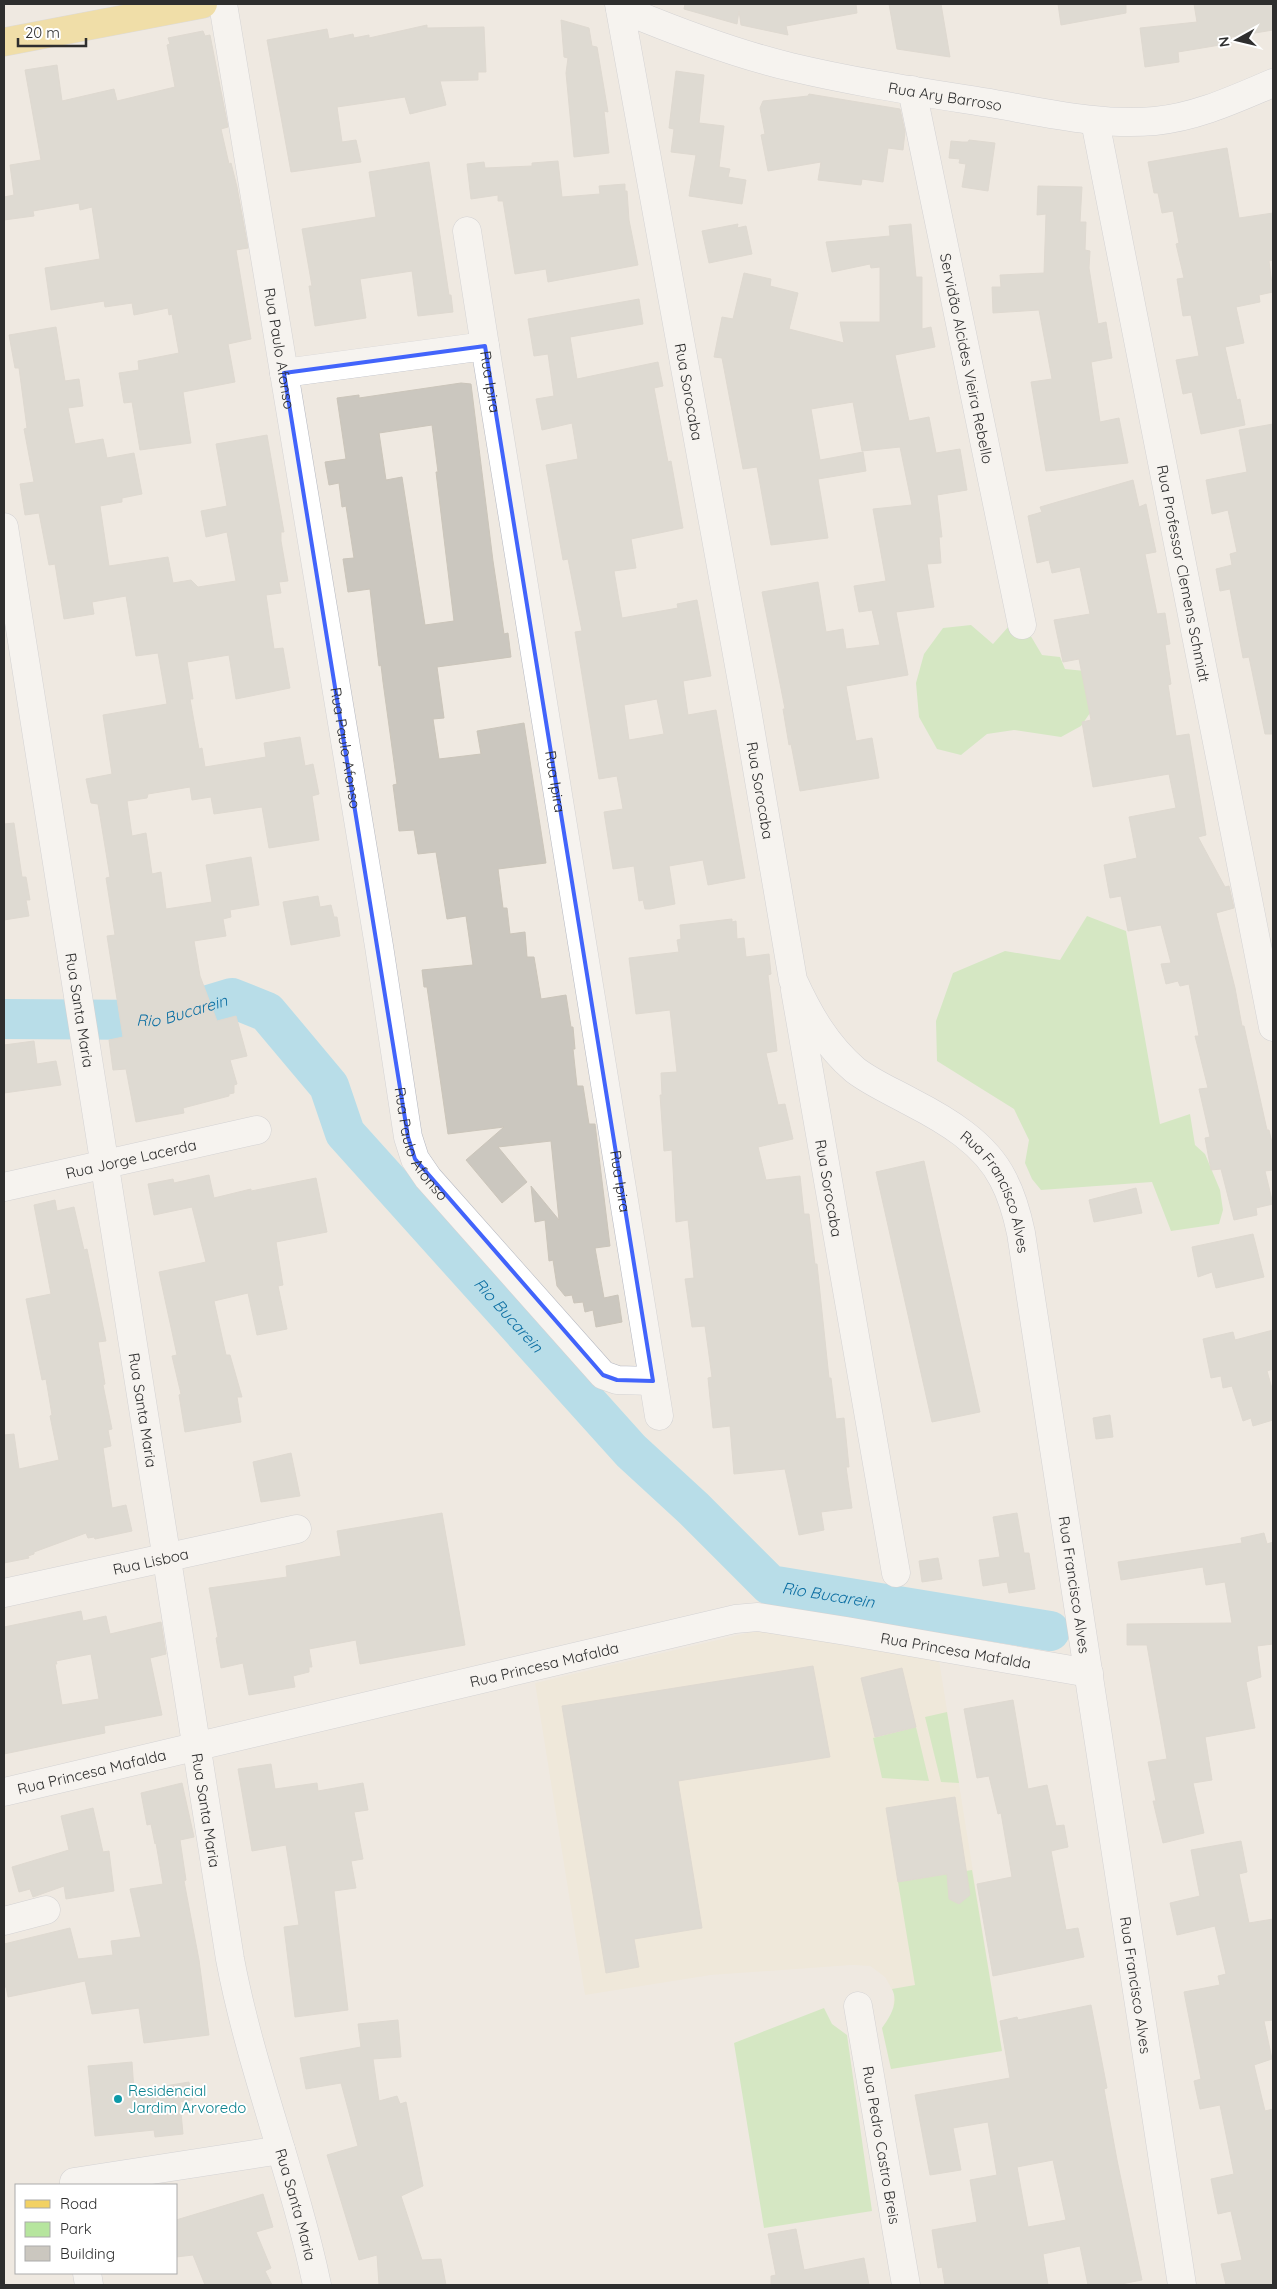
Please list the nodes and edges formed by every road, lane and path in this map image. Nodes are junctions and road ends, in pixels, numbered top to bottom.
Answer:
1 (203, 4) edge
2 (222, 4) edge
3 (616, 5) edge
4 (4, 42) edge
5 (1273, 83) edge
6 (912, 90) junction
7 (1095, 121) junction
8 (467, 231) dead end
9 (485, 346) junction
10 (284, 373) junction
11 (4, 527) edge
12 (1022, 625) dead end
13 (793, 980) junction
14 (1273, 1027) edge
15 (257, 1130) dead end
16 (104, 1164) junction
17 (4, 1187) edge
18 (654, 1381) junction
19 (659, 1416) dead end
20 (297, 1529) dead end
21 (167, 1558) junction
22 (896, 1573) dead end
23 (4, 1593) edge
24 (1088, 1673) junction
25 (196, 1746) junction
26 (4, 1792) edge
27 (46, 1910) dead end
28 (4, 1921) edge
29 (858, 2006) dead end
30 (281, 2150) junction
31 (74, 2184) edge
32 (317, 2285) edge
33 (906, 2285) edge
34 (1182, 2285) edge

1 - 4 main road
2 - 10 street, Rua Paulo Afonso
3 - 6 street, Rua Ary Barroso
3 - 13 street, Rua Sorocaba
5 - 7 street, Rua Ary Barroso
6 - 7 street, Rua Ary Barroso
6 - 12 street, Servidão Alcides Vieira Rebello
7 - 14 street, Rua Professor Clemens Schmidt
8 - 9 street
9 - 10 street, Rua Ipira
9 - 18 street, Rua Ipira
10 - 18 street, Rua Paulo Afonso
11 - 16 street, Rua Santa Maria
13 - 22 street, Rua Sorocaba
13 - 24 street, Rua Francisco Alves
15 - 16 street, Rua Jorge Lacerda
16 - 17 street, Rua Jorge Lacerda
16 - 21 street, Rua Santa Maria
18 - 19 street, Rua Ipira
20 - 21 street, Rua Lisboa
21 - 23 street, Rua Lisboa
21 - 25 street, Rua Santa Maria
24 - 25 street, Rua Princesa Mafalda
24 - 34 street, Rua Francisco Alves
25 - 26 street, Rua Princesa Mafalda
25 - 30 street, Rua Santa Maria
27 - 28 street
29 - 33 street, Rua Pedro Castro Breis
30 - 31 street
30 - 32 street, Rua Santa Maria

